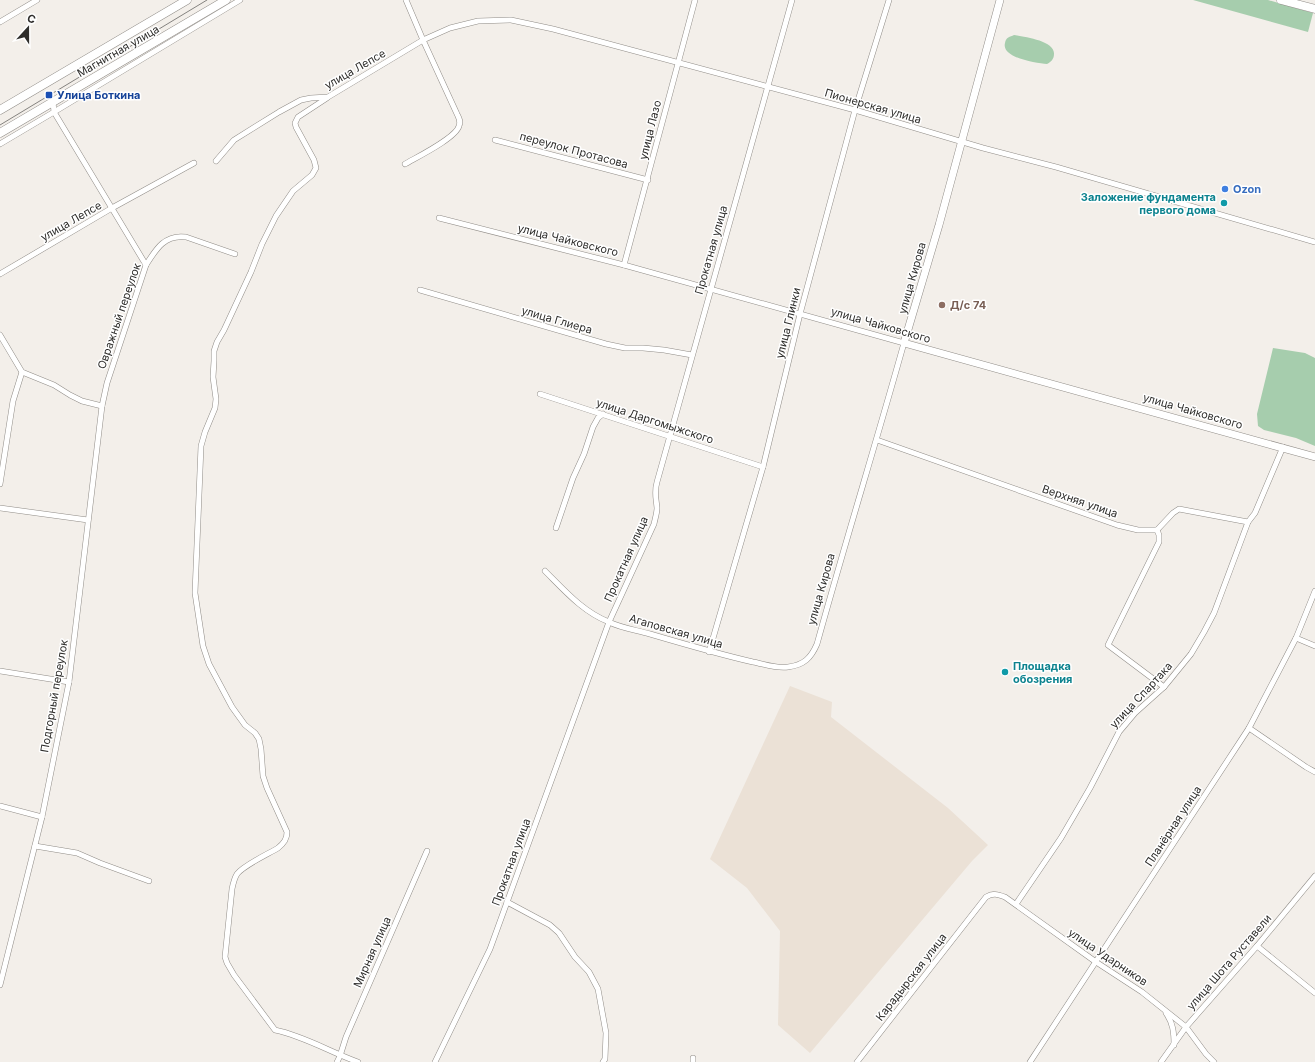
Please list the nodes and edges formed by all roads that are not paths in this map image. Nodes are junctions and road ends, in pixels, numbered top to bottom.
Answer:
1 (37, 0) edge
2 (187, 0) edge
3 (226, 0) edge
4 (240, 0) edge
5 (406, 0) edge
6 (695, 0) edge
7 (792, 0) edge
8 (889, 0) edge
9 (1000, 0) edge
10 (1281, 0) edge
11 (1315, 9) edge
12 (0, 22) edge
13 (423, 40) junction
14 (678, 62) junction
15 (767, 87) junction
16 (328, 97) junction
17 (53, 102) junction
18 (0, 110) edge
19 (856, 110) junction
20 (54, 112) junction
21 (0, 133) edge
22 (495, 140) dead end
23 (961, 142) junction
24 (0, 144) edge
25 (216, 161) dead end
26 (194, 163) dead end
27 (405, 164) dead end
28 (648, 180) junction
29 (112, 208) junction
30 (439, 218) dead end
31 (1315, 242) edge
32 (235, 254) dead end
33 (146, 265) junction
34 (624, 265) junction
35 (0, 274) edge
36 (420, 290) dead end
37 (711, 290) junction
38 (800, 314) junction
39 (0, 335) edge
40 (904, 343) junction
41 (692, 355) junction
42 (22, 372) junction
43 (540, 394) dead end
44 (102, 406) junction
45 (603, 414) junction
46 (669, 436) junction
47 (877, 440) junction
48 (1283, 448) junction
49 (1315, 457) edge
50 (763, 467) junction
51 (0, 484) edge
52 (0, 508) edge
53 (88, 520) junction
54 (1248, 522) junction
55 (556, 528) dead end
56 (1157, 530) junction
57 (545, 571) dead end
58 (1315, 591) edge
59 (609, 622) junction
60 (1296, 638) junction
61 (1315, 646) edge
62 (709, 652) junction
63 (813, 652) joint
64 (0, 672) edge
65 (69, 682) junction
66 (1164, 686) junction
67 (1249, 728) junction
68 (1315, 772) edge
69 (0, 806) edge
70 (42, 817) junction
71 (34, 846) junction
72 (428, 851) dead end
73 (1315, 876) edge
74 (149, 881) dead end
75 (507, 902) junction
76 (980, 904) joint
77 (1016, 904) junction
78 (1257, 946) junction
79 (1096, 962) junction
80 (0, 985) edge
81 (1315, 993) edge
82 (1165, 1010) junction
83 (1186, 1027) junction
84 (1174, 1045) junction
85 (340, 1056) junction
86 (337, 1062) edge
87 (358, 1062) edge
88 (435, 1062) edge
89 (603, 1062) edge
90 (857, 1062) edge
91 (1030, 1062) edge
92 (1161, 1062) edge
93 (1214, 1062) edge

1 - 12 street
2 - 18 main road, Магнитная улица
3 - 17 main road, Магнитная улица
4 - 20 street
5 - 13 street
6 - 14 street, улица Лазо
7 - 15 street, Прокатная улица
8 - 19 street, улица Глинки
9 - 23 main road, улица Кирова
10 - 11 main road
13 - 14 street, Пионерская улица
13 - 16 street, улица Лепсе
13 - 27 street
14 - 15 street, Пионерская улица
14 - 28 street, улица Лазо
15 - 19 street, Пионерская улица
15 - 37 street, Прокатная улица
16 - 25 street, улица Лепсе
16 - 85 street
17 - 20 street
17 - 21 main road, Магнитная улица
19 - 23 street, Пионерская улица
19 - 38 street, улица Глинки
20 - 24 street
20 - 29 street
22 - 28 street, переулок Протасова
23 - 31 street, Пионерская улица
23 - 40 main road, улица Кирова
26 - 29 street, улица Лепсе
28 - 34 street, улица Лазо
29 - 33 street
29 - 35 street, улица Лепсе
30 - 34 street, улица Чайковского
32 - 33 street, Овражный переулок
33 - 44 street, Овражный переулок
34 - 37 street, улица Чайковского
36 - 41 street, улица Глиера
37 - 38 street, улица Чайковского
37 - 41 street, Прокатная улица
38 - 40 street, улица Чайковского
38 - 50 street, улица Глинки
39 - 42 street
40 - 47 street, улица Кирова
40 - 48 main road, улица Чайковского
41 - 46 street, Прокатная улица
42 - 44 street
42 - 51 street
43 - 45 street, улица Даргомыжского
44 - 53 street, Подгорный переулок
45 - 46 street, улица Даргомыжского
45 - 55 street
46 - 50 street, улица Даргомыжского
46 - 59 street, Прокатная улица
47 - 56 street, Верхняя улица
47 - 63 street, улица Кирова
48 - 49 main road, улица Чайковского
48 - 54 street, улица Спартака
50 - 62 street, улица Глинки
52 - 53 street
53 - 65 street, Подгорный переулок
54 - 56 street
54 - 66 street, улица Спартака
56 - 66 street
57 - 59 street, Агаповская улица
58 - 60 street, Планёрная улица
59 - 62 street, Агаповская улица
59 - 75 street, Прокатная улица
60 - 61 street
60 - 67 street, Планёрная улица
62 - 63 street, Агаповская улица
64 - 65 street
65 - 70 street, Подгорный переулок
66 - 77 street, улица Спартака
67 - 68 street
67 - 79 street, Планёрная улица
69 - 70 street
70 - 71 street, Подгорный переулок
71 - 74 street
71 - 80 street, Подгорный переулок
72 - 85 street, Мирная улица
73 - 78 street, улица Шота Руставели
75 - 88 street, Прокатная улица
75 - 89 street
76 - 77 street, улица Ударников
76 - 90 street, Карадырская улица
77 - 79 street, улица Ударников
78 - 81 street
78 - 83 street, улица Шота Руставели
79 - 82 street, улица Ударников
79 - 91 street, Планёрная улица
82 - 83 street, улица Ударников
82 - 84 street
83 - 84 street, улица Шота Руставели
83 - 93 street, улица Ударников
84 - 92 street, улица Шота Руставели
85 - 86 street, Мирная улица
85 - 87 street

